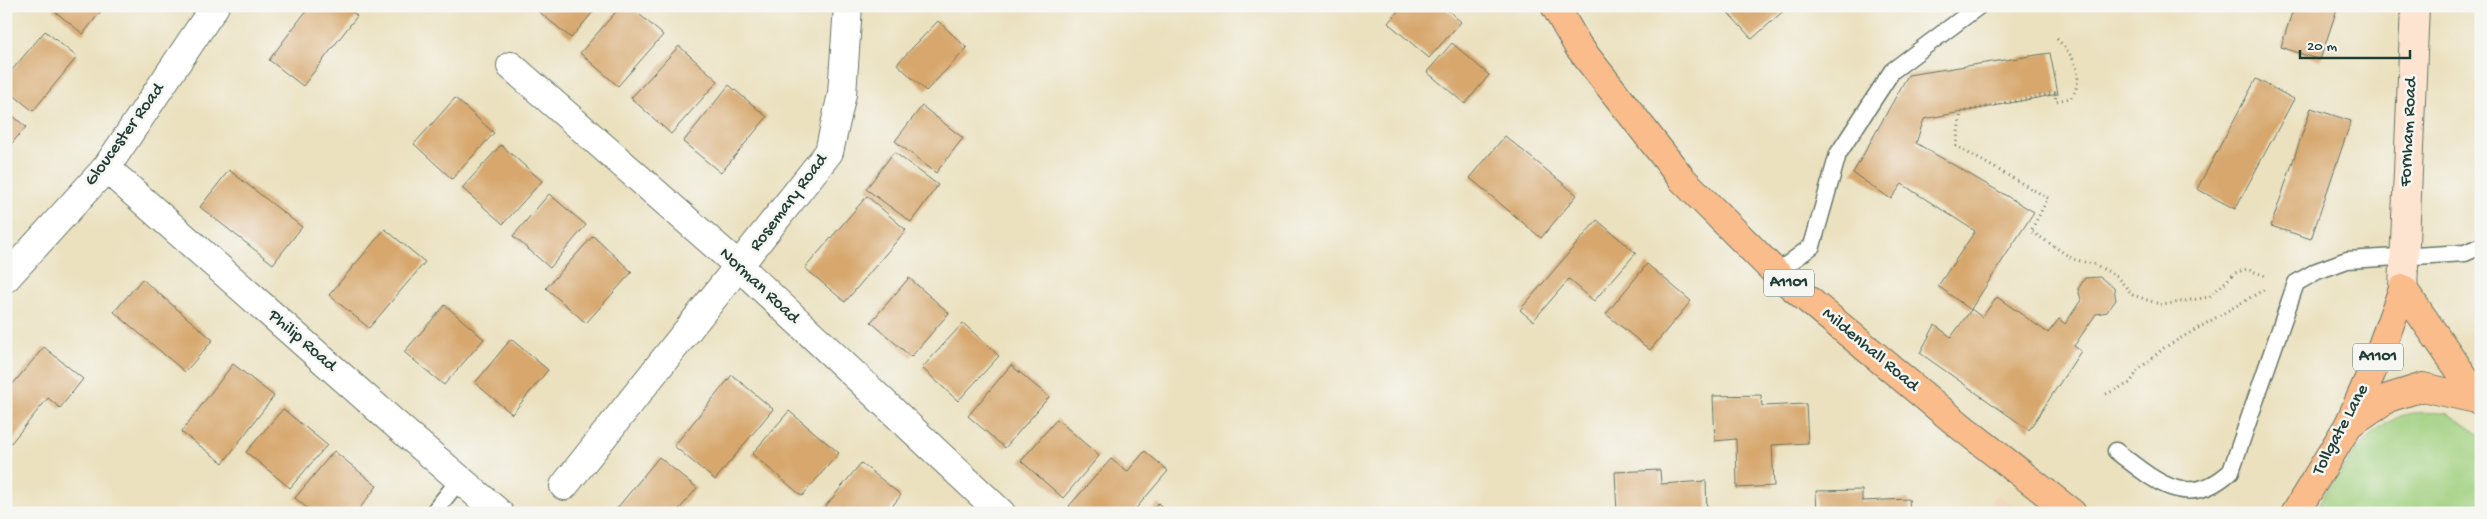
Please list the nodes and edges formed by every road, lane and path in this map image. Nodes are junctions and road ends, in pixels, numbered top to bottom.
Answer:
1 (215, 6) edge
2 (848, 6) edge
3 (1555, 6) edge
4 (1978, 6) edge
5 (2415, 6) edge
6 (2057, 39) dead end
7 (511, 66) dead end
8 (106, 168) junction
9 (2481, 246) edge
10 (2403, 258) junction
11 (740, 267) junction
12 (1776, 272) junction
13 (6, 278) edge
14 (2289, 283) junction
15 (2403, 289) junction
16 (2106, 394) dead end
17 (2480, 401) edge
18 (2349, 424) junction
19 (2116, 451) dead end
20 (460, 479) junction
21 (564, 486) dead end
22 (433, 513) edge
23 (499, 513) edge
24 (1001, 513) edge
25 (2072, 513) edge
26 (2295, 513) edge

1 - 8 street, Gloucester Road
2 - 11 street, Rosemary Road
3 - 12 main road, Mildenhall Road / A1101
4 - 12 lane
5 - 10 main road, Fornham Road
6 - 14 path
7 - 11 street, Norman Road
8 - 13 street, Gloucester Road
8 - 20 street, Philip Road
9 - 10 lane
10 - 14 lane
10 - 15 main road, Fornham Road
11 - 21 street, Rosemary Road
11 - 24 street, Norman Road
12 - 25 main road, Mildenhall Road / A1101
14 - 16 path
14 - 19 lane
15 - 17 main road, A1101
15 - 18 main road, Tollgate Lane / A1101
17 - 18 main road, A1101
18 - 26 main road, Tollgate Lane / A1101
20 - 22 lane
20 - 23 street, Philip Road

